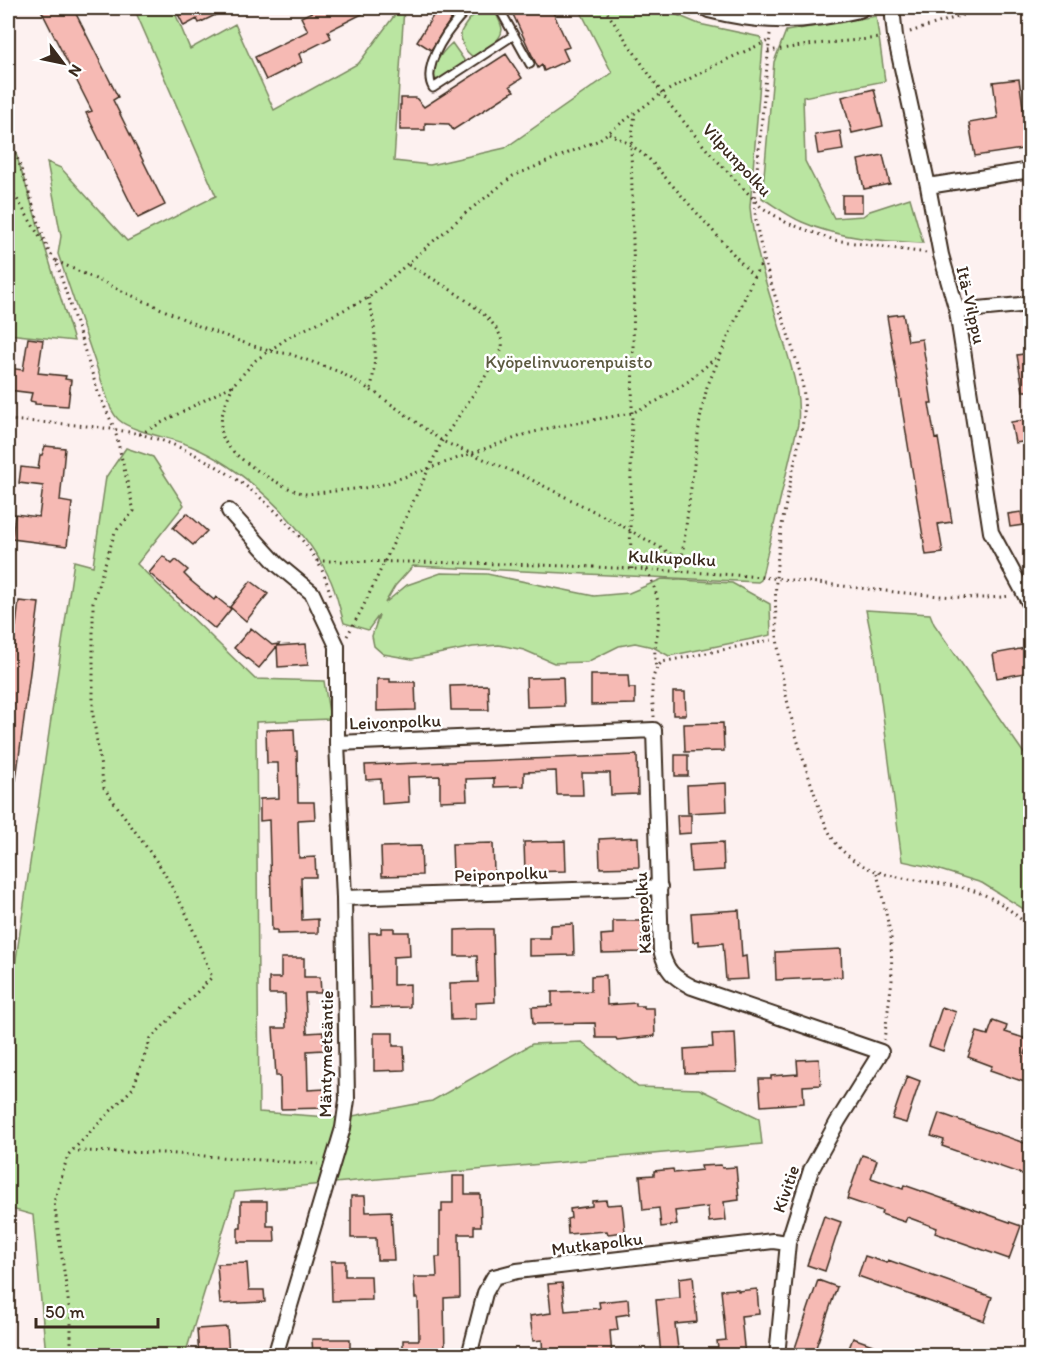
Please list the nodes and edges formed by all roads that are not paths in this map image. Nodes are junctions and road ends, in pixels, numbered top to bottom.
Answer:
1 (470, 8) edge
2 (499, 8) edge
3 (709, 8) edge
4 (859, 8) edge
5 (892, 8) edge
6 (514, 35) junction
7 (530, 64) dead end
8 (1030, 170) edge
9 (928, 186) junction
10 (1030, 304) edge
11 (957, 311) junction
12 (229, 511) dead end
13 (1027, 599) edge
14 (654, 730) joint
15 (337, 743) junction
16 (660, 887) junction
17 (344, 898) junction
18 (881, 1052) joint
19 (788, 1243) junction
20 (275, 1356) edge
21 (469, 1356) edge
22 (777, 1356) edge

1 - 6 lane
2 - 6 lane
3 - 4 street
5 - 9 street, Itä-Vilppu
6 - 7 lane
8 - 9 street
9 - 11 street, Itä-Vilppu
10 - 11 street
11 - 13 street, Itä-Vilppu
12 - 15 street, Leivonpolku
14 - 15 street, Leivonpolku
14 - 16 street, Käenpolku
15 - 17 street, Mäntymetsäntie
16 - 17 street, Peiponpolku
16 - 18 street, Käenpolku
17 - 20 street, Mäntymetsäntie
18 - 19 street, Kivitie
19 - 21 street, Mutkapolku
19 - 22 street, Kivitie

